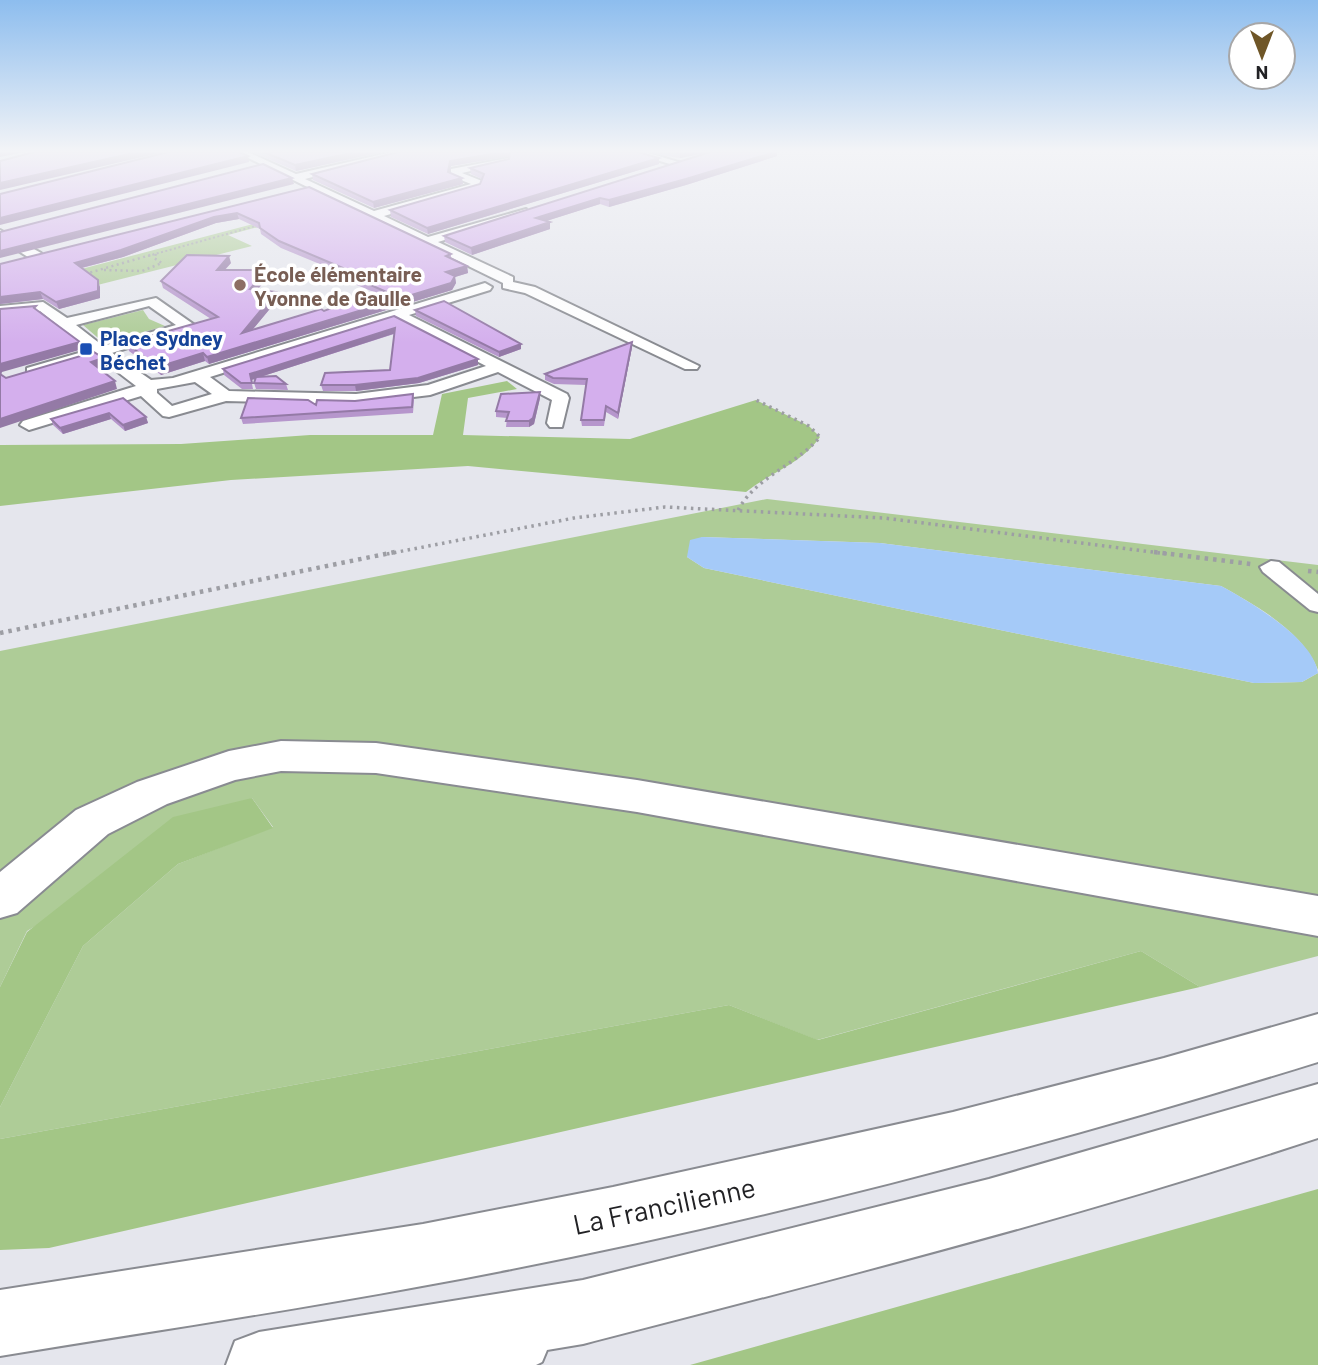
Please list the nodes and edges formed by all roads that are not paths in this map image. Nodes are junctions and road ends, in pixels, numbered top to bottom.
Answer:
1 (375, 216) edge
2 (508, 216) edge
3 (4, 232) edge
4 (430, 240) junction
5 (12, 262) edge
6 (486, 279) junction
7 (0, 310) edge
8 (396, 314) junction
9 (66, 323) junction
10 (99, 350) junction
11 (501, 366) junction
12 (691, 366) dead end
13 (18, 375) edge
14 (198, 376) junction
15 (149, 385) junction
16 (225, 396) junction
17 (556, 423) dead end
18 (29, 425) dead end
19 (1271, 567) road end
20 (1318, 606) edge
21 (0, 899) edge
22 (1318, 916) edge
23 (1318, 1038) edge
24 (1318, 1111) edge
25 (583, 1312) junction
26 (0, 1323) edge
27 (259, 1365) edge
28 (456, 1365) edge

1 - 4 street
2 - 4 street
3 - 5 street
4 - 6 street
6 - 8 street
6 - 12 street
7 - 9 street
8 - 11 street
8 - 14 street
9 - 10 street
9 - 10 street
10 - 13 street
10 - 15 street
11 - 16 street
11 - 17 street
14 - 15 street
14 - 16 street
15 - 16 street
15 - 18 street
19 - 20 street
21 - 22 highway
23 - 26 highway, La Francilienne
24 - 25 highway
25 - 27 highway
25 - 28 highway

